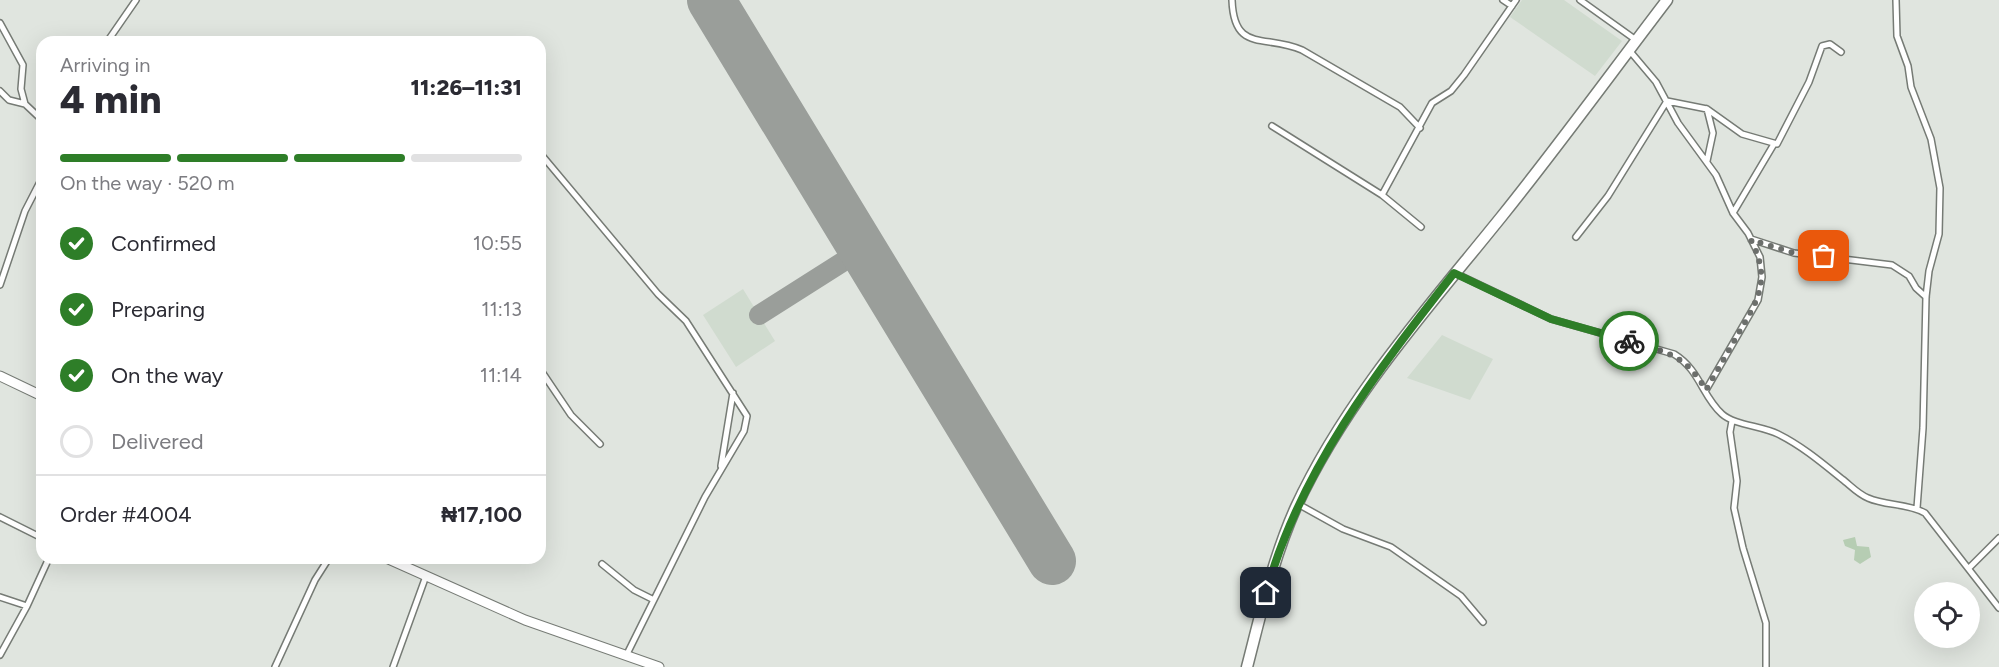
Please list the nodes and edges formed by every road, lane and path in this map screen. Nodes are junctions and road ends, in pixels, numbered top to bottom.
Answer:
1 (136, 0) edge
2 (1232, 0) edge
3 (1503, 0) edge
4 (1580, 0) edge
5 (1667, 0) edge
6 (1896, 0) edge
7 (1514, 3) edge
8 (0, 23) edge
9 (111, 36) edge
10 (1633, 45) junction
11 (1841, 52) dead end
12 (0, 92) edge
13 (1667, 101) junction
14 (25, 104) junction
15 (1707, 109) junction
16 (36, 114) edge
17 (1272, 126) dead end
18 (1420, 128) junction
19 (1774, 144) junction
20 (546, 160) edge
21 (1707, 161) junction
22 (36, 190) edge
23 (1382, 195) junction
24 (1732, 213) junction
25 (1421, 227) dead end
26 (1576, 237) dead end
27 (1751, 240) junction
28 (1454, 273) junction
29 (0, 285) edge
30 (1926, 297) junction
31 (0, 376) edge
32 (546, 378) edge
33 (1706, 390) junction
34 (36, 393) edge
35 (733, 393) junction
36 (1731, 420) junction
37 (600, 444) dead end
38 (721, 467) junction
39 (1298, 504) junction
40 (1917, 508) junction
41 (0, 517) edge
42 (36, 535) edge
43 (1999, 538) edge
44 (45, 564) edge
45 (325, 564) edge
46 (399, 564) edge
47 (602, 564) dead end
48 (1970, 567) junction
49 (426, 576) junction
50 (0, 597) edge
51 (652, 599) junction
52 (27, 606) junction
53 (1999, 608) edge
54 (1483, 622) dead end
55 (0, 655) edge
56 (626, 656) junction
57 (634, 663) edge
58 (275, 667) edge
59 (393, 667) edge
60 (658, 667) edge
61 (1247, 667) edge
62 (1766, 667) edge

1 - 9 street
2 - 18 street
3 - 7 street
4 - 10 street
5 - 10 highway
6 - 30 street
7 - 18 street
8 - 14 street
10 - 13 street
10 - 28 highway
11 - 19 street
12 - 14 street
13 - 15 street
13 - 21 street
13 - 26 street
14 - 16 street
15 - 19 street
15 - 21 street
17 - 23 street
18 - 23 street
19 - 24 street
20 - 35 street
21 - 24 street
22 - 29 street
23 - 25 street
24 - 27 street
27 - 30 street
27 - 33 street
28 - 33 street
28 - 39 highway
30 - 40 street
31 - 34 main road
32 - 37 street
33 - 36 street
35 - 38 street
35 - 38 street
36 - 40 street
36 - 62 street
38 - 51 street
39 - 54 street
39 - 61 highway
40 - 48 street
41 - 42 street
43 - 48 street
44 - 52 street
45 - 58 street
46 - 49 main road
47 - 51 street
48 - 53 street
49 - 56 main road
49 - 59 street
50 - 52 street
51 - 56 street
52 - 55 street
56 - 57 main road
57 - 60 main road

